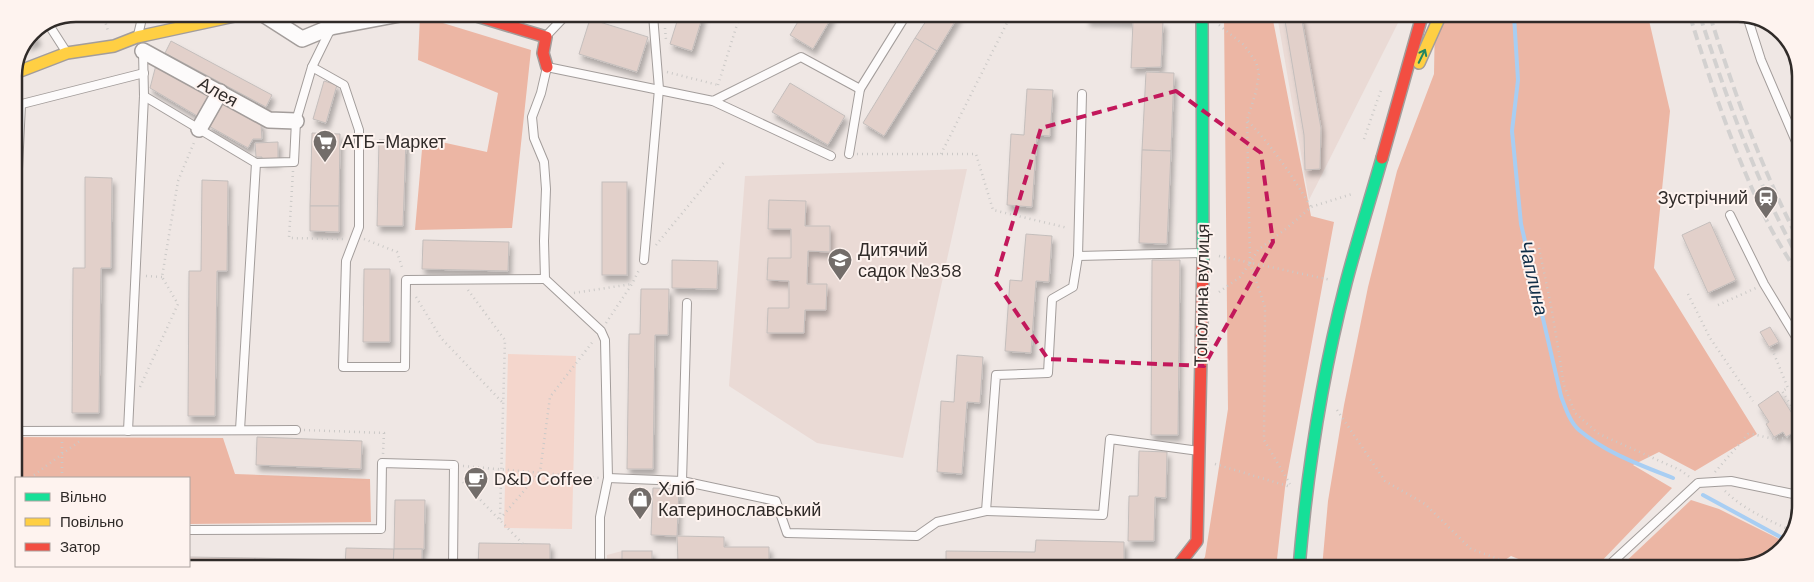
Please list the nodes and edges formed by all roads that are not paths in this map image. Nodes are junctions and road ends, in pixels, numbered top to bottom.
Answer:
1 (142, 22) edge
2 (216, 22) edge
3 (275, 22) edge
4 (331, 22) edge
5 (333, 22) edge
6 (498, 22) edge
7 (559, 22) edge
8 (654, 22) edge
9 (902, 22) edge
10 (1202, 22) edge
11 (1420, 22) edge
12 (1437, 22) edge
13 (1749, 24) edge
14 (52, 29) edge
15 (546, 36) junction
16 (140, 44) junction
17 (67, 53) junction
18 (312, 67) junction
19 (547, 67) junction
20 (23, 70) edge
21 (144, 73) junction
22 (659, 89) junction
23 (860, 89) junction
24 (220, 92) junction
25 (1082, 94) dead end
26 (144, 96) junction
27 (1400, 96) junction
28 (713, 101) junction
29 (22, 104) edge
30 (296, 121) junction
31 (199, 129) junction
32 (1791, 130) edge
33 (849, 154) road end
34 (831, 156) dead end
35 (256, 163) junction
36 (1730, 215) dead end
37 (1203, 253) junction
38 (1078, 256) junction
39 (644, 260) road end
40 (545, 279) junction
41 (687, 303) dead end
42 (1792, 330) edge
43 (240, 430) junction
44 (296, 430) road end
45 (23, 431) edge
46 (128, 431) junction
47 (1199, 455) junction
48 (608, 478) junction
49 (682, 481) junction
50 (1792, 494) edge
51 (986, 511) junction
52 (190, 530) edge
53 (453, 560) edge
54 (600, 560) edge
55 (1182, 560) edge
56 (1300, 560) edge
57 (1615, 560) edge

1 - 16 lane
2 - 16 street
3 - 4 street
5 - 18 lane
6 - 15 street
7 - 15 lane
8 - 22 lane
9 - 23 lane
10 - 37 street, Тополина вулиця
11 - 27 street
27 -> 12 street
13 - 32 lane
14 - 17 lane
15 - 19 street
16 - 17 street
16 - 21 lane
16 - 24 street, Алея
17 - 20 street
18 - 30 lane
18 - 40 lane
19 - 22 lane
19 - 40 lane
21 - 26 lane
21 - 29 lane
22 - 28 lane
22 - 39 lane
23 - 28 lane
23 - 33 lane
24 - 30 street, Алея
24 - 31 street
25 - 38 lane
26 - 31 lane
26 - 46 lane
27 - 56 street
28 - 34 lane
30 - 35 lane
31 - 35 lane
35 - 43 lane
36 - 42 lane
37 - 38 lane
37 - 47 street, Тополина вулиця
38 - 51 lane
40 - 48 lane
41 - 49 lane
43 - 44 lane
43 - 46 lane
45 - 46 lane
47 - 51 lane
47 - 55 street, Тополина вулиця
48 - 49 lane
48 - 54 lane
49 - 51 lane
50 - 57 lane
52 - 53 lane

